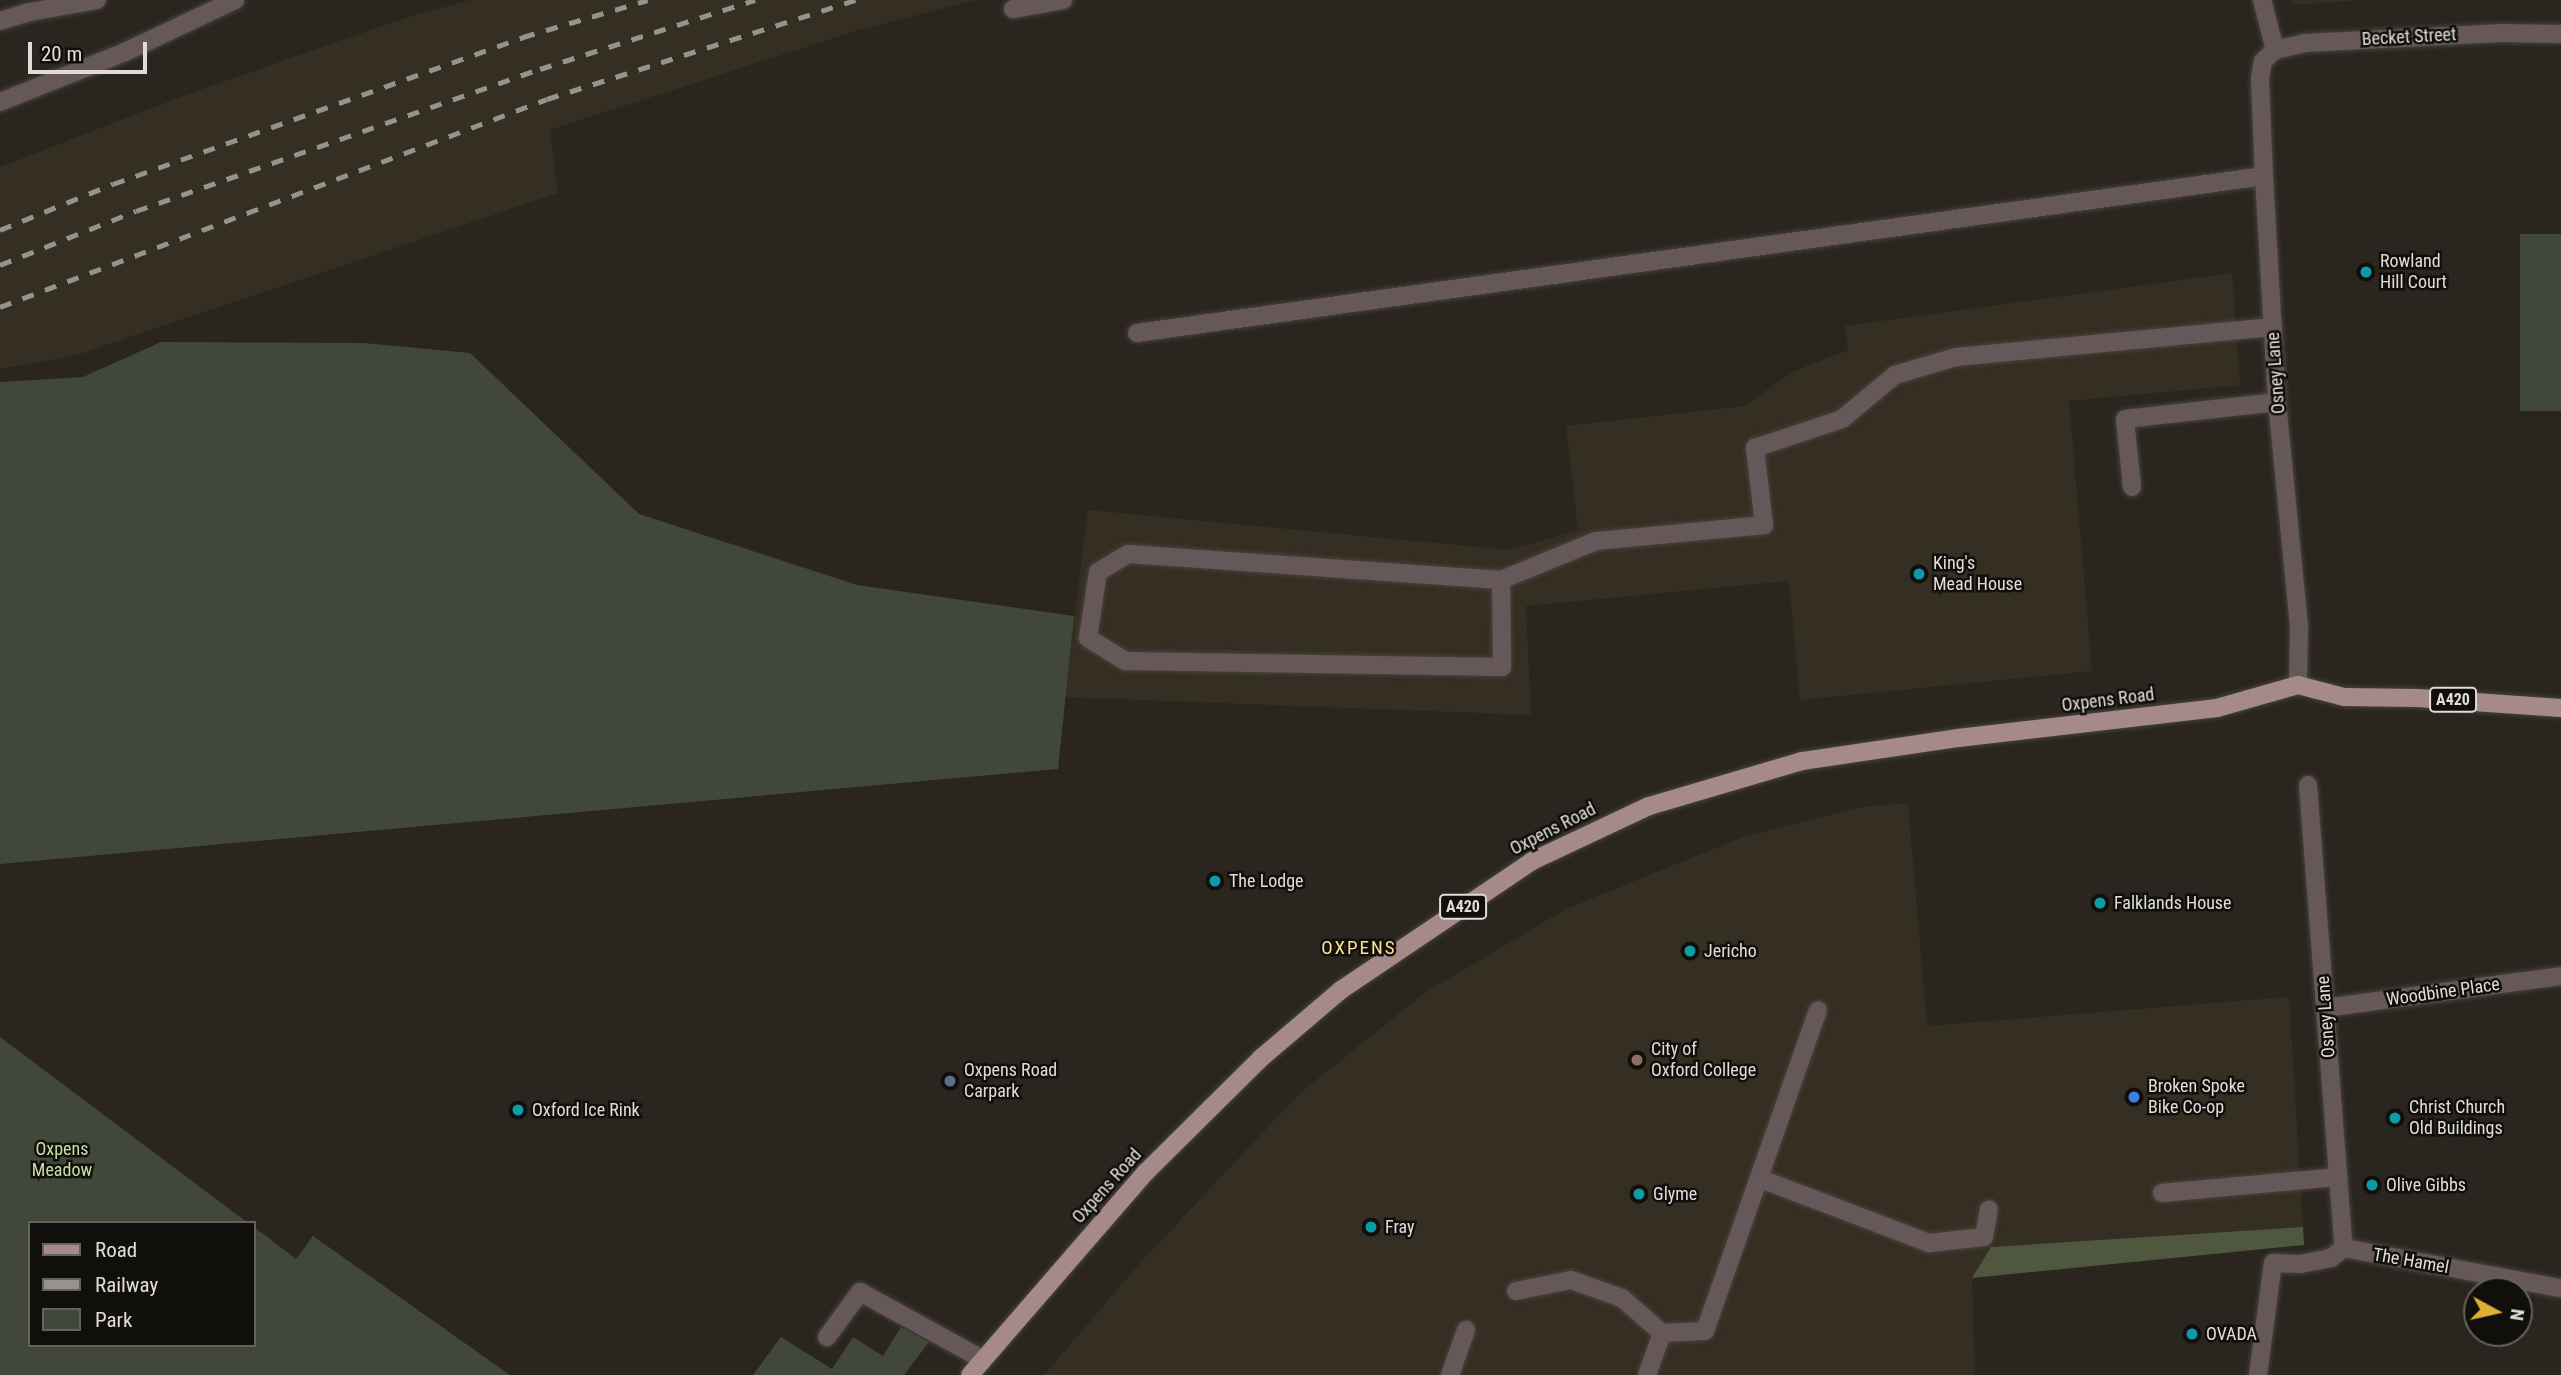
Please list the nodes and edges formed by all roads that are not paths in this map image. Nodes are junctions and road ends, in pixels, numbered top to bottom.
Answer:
1 (97, 0) edge
2 (235, 0) edge
3 (1063, 0) edge
4 (2262, 0) edge
5 (1013, 9) dead end
6 (0, 21) edge
7 (2561, 34) edge
8 (2269, 55) junction
9 (0, 102) edge
10 (2264, 176) junction
11 (2273, 327) junction
12 (1137, 333) dead end
13 (2277, 402) junction
14 (2132, 487) dead end
15 (1501, 580) junction
16 (2298, 685) junction
17 (2561, 708) edge
18 (2308, 785) dead end
19 (2561, 976) edge
20 (2325, 1008) junction
21 (1818, 1010) dead end
22 (2338, 1177) junction
23 (1761, 1179) junction
24 (2162, 1193) dead end
25 (1989, 1209) dead end
26 (2344, 1248) junction
27 (2560, 1288) edge
28 (1516, 1290) dead end
29 (1466, 1330) dead end
30 (1662, 1333) junction
31 (827, 1337) dead end
32 (982, 1359) junction
33 (970, 1375) edge
34 (1450, 1375) edge
35 (1647, 1375) edge
36 (2258, 1375) edge

1 - 6 street
2 - 9 street
3 - 5 street
4 - 8 street, Osney Lane
7 - 8 street, Becket Street
8 - 10 street, Osney Lane
10 - 11 street, Osney Lane
10 - 12 street
11 - 13 street, Osney Lane
11 - 15 street
13 - 14 street
13 - 16 street, Osney Lane
15 - 15 street
16 - 17 main road, A420
16 - 32 main road, Oxpens Road / A420
18 - 20 street, Osney Lane
19 - 20 street, Woodbine Place
20 - 22 street, Osney Lane
21 - 23 street
22 - 24 street
22 - 26 street, Osney Lane
23 - 25 street
23 - 30 street
26 - 27 street, The Hamel
26 - 36 street
28 - 30 street
29 - 34 street
30 - 35 street
31 - 32 street
32 - 33 main road, Oxpens Road / A420

